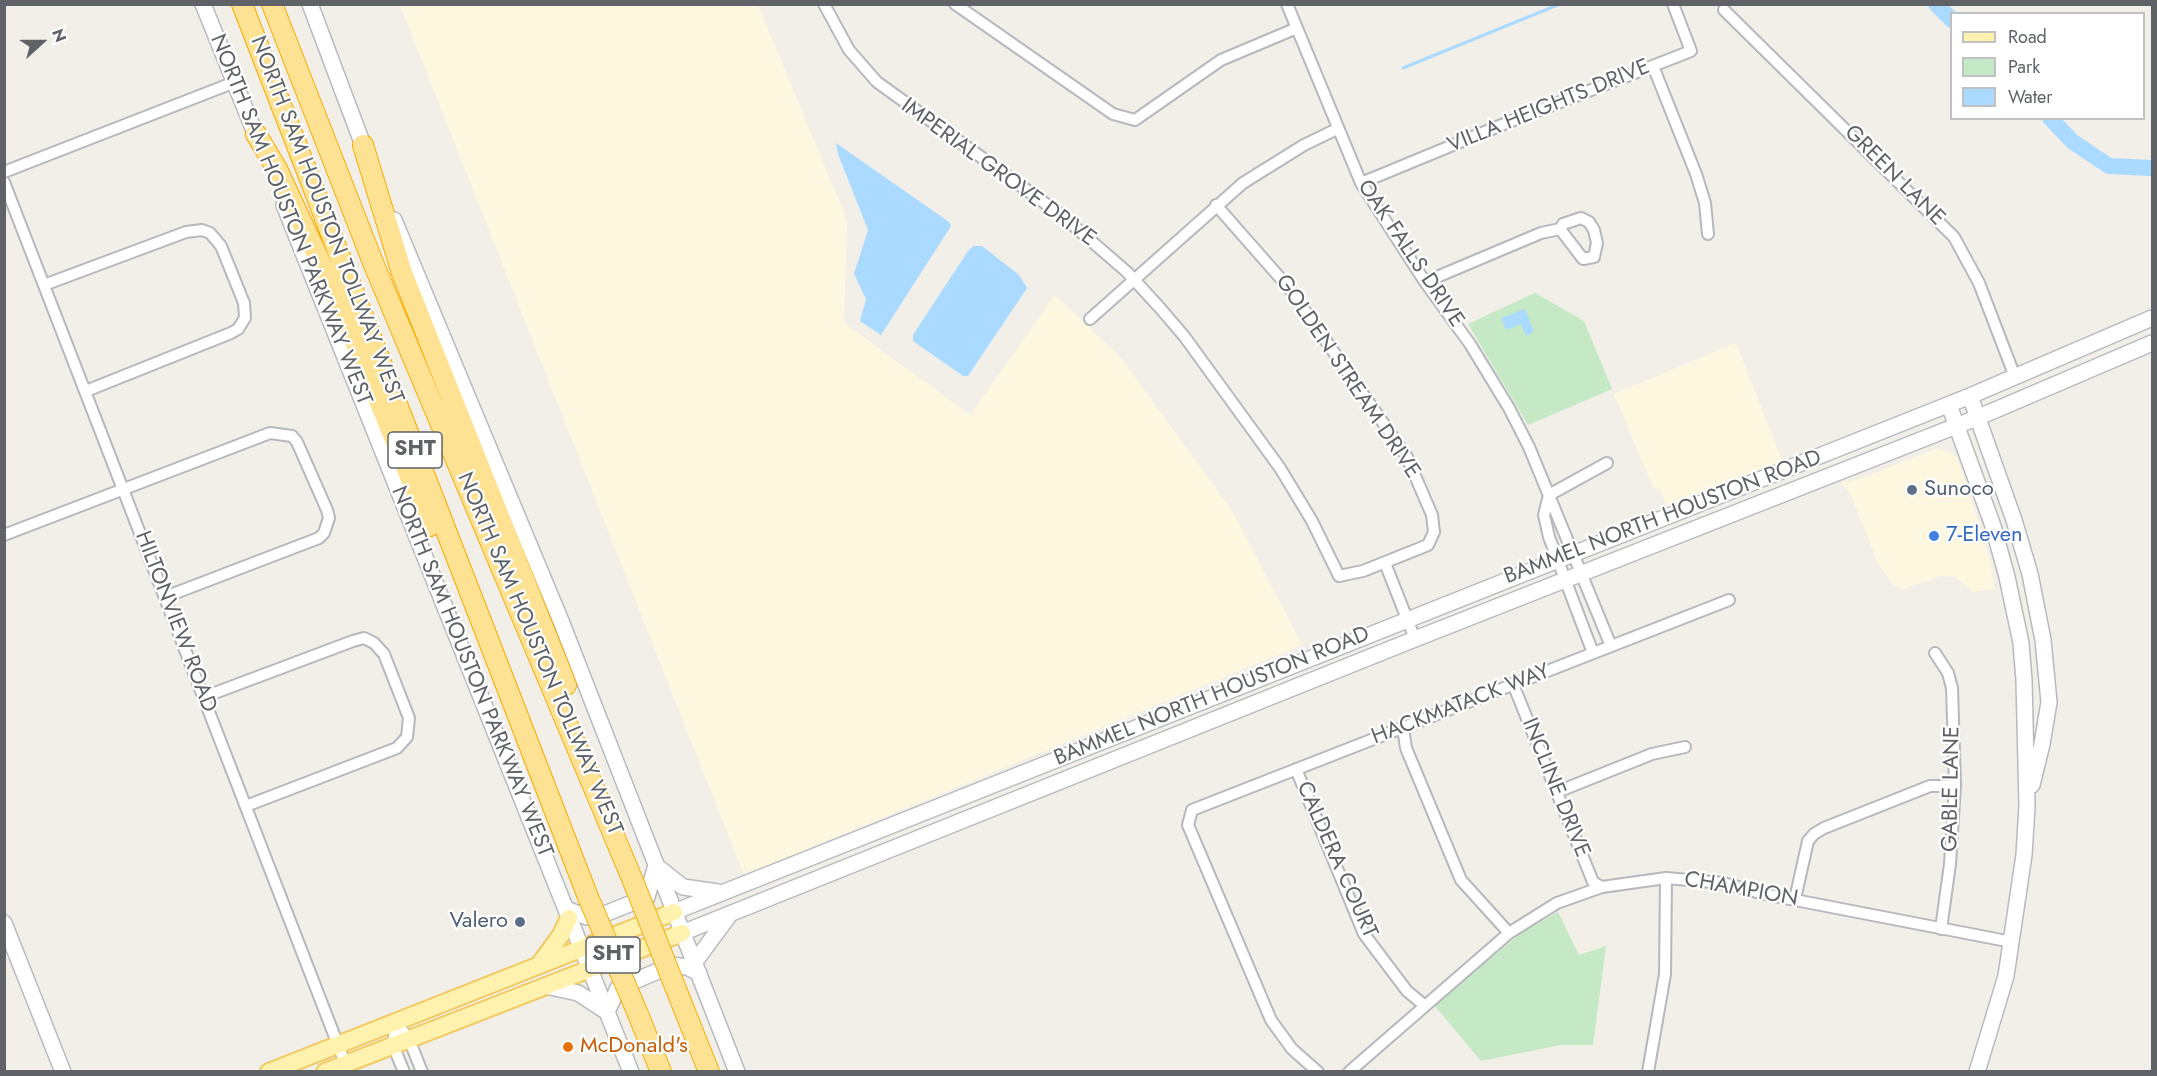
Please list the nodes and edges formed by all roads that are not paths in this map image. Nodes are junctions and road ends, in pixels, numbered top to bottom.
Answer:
1 (203, 4) edge
2 (242, 4) edge
3 (272, 4) edge
4 (310, 4) edge
5 (824, 4) edge
6 (956, 4) edge
7 (1287, 4) edge
8 (1673, 4) edge
9 (1724, 10) dead end
10 (1297, 28) junction
11 (1653, 66) junction
12 (235, 82) junction
13 (1337, 129) junction
14 (256, 134) junction
15 (363, 145) junction
16 (4, 172) edge
17 (4, 182) edge
18 (1361, 183) junction
19 (1216, 205) junction
20 (1560, 229) dead end
21 (1708, 234) dead end
22 (1133, 278) junction
23 (1425, 282) junction
24 (44, 285) junction
25 (2152, 318) edge
26 (1090, 319) dead end
27 (2127, 329) junction
28 (2152, 343) edge
29 (2135, 351) junction
30 (2014, 377) junction
31 (86, 391) junction
32 (1970, 396) junction
33 (1949, 405) junction
34 (1979, 417) junction
35 (1957, 426) junction
36 (1607, 464) dead end
37 (1768, 477) junction
38 (123, 489) junction
39 (1549, 495) junction
40 (1777, 498) junction
41 (4, 535) edge
42 (1574, 553) junction
43 (1557, 559) junction
44 (1385, 563) junction
45 (2030, 574) junction
46 (1583, 575) junction
47 (1339, 576) joint
48 (2007, 577) junction
49 (1566, 582) junction
50 (165, 597) junction
51 (1729, 600) dead end
52 (1407, 619) junction
53 (1415, 639) junction
54 (1611, 646) junction
55 (1593, 653) junction
56 (1935, 653) dead end
57 (1513, 684) junction
58 (204, 697) junction
59 (1153, 721) junction
60 (1403, 728) junction
61 (1160, 742) junction
62 (1685, 747) dead end
63 (531, 749) junction
64 (1296, 770) junction
65 (1955, 786) junction
66 (979, 790) junction
67 (1557, 792) junction
68 (246, 806) junction
69 (2027, 806) junction
70 (988, 811) junction
71 (616, 839) junction
72 (656, 865) junction
73 (1666, 878) junction
74 (1602, 887) junction
75 (724, 892) junction
76 (1795, 899) junction
77 (674, 912) junction
78 (567, 914) junction
79 (729, 914) junction
80 (4, 923) edge
81 (1941, 929) junction
82 (682, 933) junction
83 (1509, 933) junction
84 (2012, 942) junction
85 (581, 949) junction
86 (538, 966) junction
87 (697, 968) junction
88 (590, 969) junction
89 (546, 987) junction
90 (1424, 1005) junction
91 (607, 1012) junction
92 (396, 1022) junction
93 (401, 1042) junction
94 (338, 1044) junction
95 (345, 1063) junction
96 (63, 1071) edge
97 (269, 1071) edge
98 (325, 1071) edge
99 (404, 1071) edge
100 (422, 1071) edge
101 (631, 1071) edge
102 (661, 1071) edge
103 (709, 1071) edge
104 (738, 1071) edge
105 (1318, 1071) edge
106 (1349, 1071) edge
107 (1648, 1071) edge
108 (1977, 1071) edge

1 - 12 main road, NORTH SAM HOUSTON PARKWAY WEST
2 - 63 highway, NORTH SAM HOUSTON TOLLWAY WEST / SHT
3 - 71 highway, NORTH SAM HOUSTON TOLLWAY WEST / SHT
4 - 15 main road
5 - 22 street, IMPERIAL GROVE DRIVE
6 - 10 street
7 - 10 street, OAK FALLS DRIVE
8 - 11 street, VILLA HEIGHTS DRIVE
9 - 30 street, GREEN LANE
10 - 13 street, OAK FALLS DRIVE
11 - 18 street, VILLA HEIGHTS DRIVE
11 - 21 street
12 - 14 main road, NORTH SAM HOUSTON PARKWAY WEST
12 - 16 street
13 - 18 street, OAK FALLS DRIVE
13 - 19 street
14 - 63 highway
14 - 78 main road, NORTH SAM HOUSTON PARKWAY WEST
15 - 71 highway
15 - 72 main road
17 - 24 street, HILTONVIEW ROAD
18 - 23 street, OAK FALLS DRIVE
19 - 22 street
19 - 44 street, GOLDEN STREAM DRIVE
20 - 23 street
22 - 26 street
22 - 47 street, IMPERIAL GROVE DRIVE
23 - 39 street, OAK FALLS DRIVE
24 - 31 street, HILTONVIEW ROAD
24 - 31 street
25 - 27 main road, BAMMEL NORTH HOUSTON ROAD
27 - 29 main road
27 - 30 main road, BAMMEL NORTH HOUSTON ROAD
28 - 29 main road, BAMMEL NORTH HOUSTON ROAD
29 - 34 main road, BAMMEL NORTH HOUSTON ROAD
30 - 32 main road, BAMMEL NORTH HOUSTON ROAD
31 - 38 street, HILTONVIEW ROAD
32 - 33 main road, BAMMEL NORTH HOUSTON ROAD
32 - 34 main road
33 - 35 main road
33 - 37 main road, BAMMEL NORTH HOUSTON ROAD
34 - 35 main road, BAMMEL NORTH HOUSTON ROAD
34 - 45 main road
35 - 40 main road, BAMMEL NORTH HOUSTON ROAD
35 - 48 main road
36 - 39 street
37 - 40 main road
37 - 42 main road, BAMMEL NORTH HOUSTON ROAD
38 - 41 street
38 - 50 street, HILTONVIEW ROAD
38 - 50 street
39 - 42 street, OAK FALLS DRIVE
39 - 43 street, OAK FALLS DRIVE
40 - 46 main road, BAMMEL NORTH HOUSTON ROAD
42 - 43 main road, BAMMEL NORTH HOUSTON ROAD
42 - 46 street, OAK FALLS DRIVE
43 - 49 street, OAK FALLS DRIVE
43 - 52 main road, BAMMEL NORTH HOUSTON ROAD
44 - 47 street, GOLDEN STREAM DRIVE
44 - 52 street
45 - 48 main road
45 - 69 main road
46 - 49 main road, BAMMEL NORTH HOUSTON ROAD
46 - 54 street, OAK FALLS DRIVE
48 - 69 main road
49 - 53 main road, BAMMEL NORTH HOUSTON ROAD
49 - 55 street, OAK FALLS DRIVE
50 - 58 street, HILTONVIEW ROAD
51 - 54 street, HACKMATACK WAY
52 - 53 street
52 - 59 main road, BAMMEL NORTH HOUSTON ROAD
53 - 61 main road, BAMMEL NORTH HOUSTON ROAD
54 - 55 street, HACKMATACK WAY
55 - 57 street, HACKMATACK WAY
56 - 65 street, GABLE LANE
57 - 60 street, HACKMATACK WAY
57 - 67 street, INCLINE DRIVE
58 - 68 street, HILTONVIEW ROAD
58 - 68 street
59 - 61 main road
59 - 66 main road, BAMMEL NORTH HOUSTON ROAD
60 - 64 street, HACKMATACK WAY
60 - 83 street
61 - 70 main road, BAMMEL NORTH HOUSTON ROAD
62 - 67 street
63 - 102 highway, NORTH SAM HOUSTON TOLLWAY WEST / SHT, bridge
64 - 90 street, CALDERA COURT
64 - 105 street, HACKMATACK WAY
65 - 76 street
65 - 81 street, GABLE LANE
66 - 70 main road
66 - 75 main road, BAMMEL NORTH HOUSTON ROAD
67 - 74 street, INCLINE DRIVE
68 - 94 street, HILTONVIEW ROAD
69 - 84 main road
70 - 79 main road, BAMMEL NORTH HOUSTON ROAD
71 - 103 highway, NORTH SAM HOUSTON TOLLWAY WEST / SHT, bridge
72 - 75 main road
72 - 77 main road
72 - 78 main road
73 - 74 street, CHAMPION
73 - 76 street, CHAMPION
73 - 107 street
74 - 83 street, CHAMPION
75 - 77 main road, BAMMEL NORTH HOUSTON ROAD
76 - 81 street, CHAMPION
77 - 82 main road
77 - 85 main road, BAMMEL NORTH HOUSTON ROAD
78 - 85 main road, NORTH SAM HOUSTON PARKWAY WEST
78 - 86 main road
79 - 82 main road, BAMMEL NORTH HOUSTON ROAD
79 - 87 main road
80 - 96 main road
81 - 84 street, CHAMPION
82 - 87 main road
82 - 88 main road, BAMMEL NORTH HOUSTON ROAD
83 - 90 street, CHAMPION
84 - 108 main road
85 - 86 main road, BAMMEL NORTH HOUSTON ROAD
85 - 88 main road, NORTH SAM HOUSTON PARKWAY WEST
86 - 92 main road, BAMMEL NORTH HOUSTON ROAD
87 - 91 main road
87 - 104 main road
88 - 89 main road, BAMMEL NORTH HOUSTON ROAD
88 - 91 main road, NORTH SAM HOUSTON PARKWAY WEST
89 - 91 main road
89 - 93 main road, BAMMEL NORTH HOUSTON ROAD
90 - 106 street, CHAMPION
91 - 101 main road, NORTH SAM HOUSTON PARKWAY WEST
92 - 93 street
92 - 93 street
92 - 94 main road, BAMMEL NORTH HOUSTON ROAD
93 - 95 main road, BAMMEL NORTH HOUSTON ROAD
93 - 99 street
93 - 100 street
94 - 95 street, HILTONVIEW ROAD
94 - 97 main road, BAMMEL NORTH HOUSTON ROAD
95 - 98 main road, BAMMEL NORTH HOUSTON ROAD

